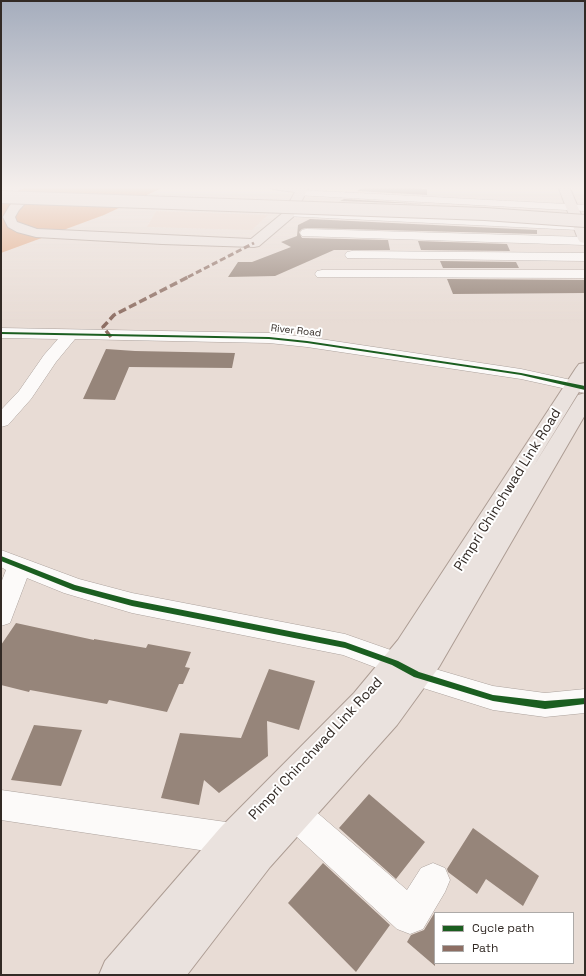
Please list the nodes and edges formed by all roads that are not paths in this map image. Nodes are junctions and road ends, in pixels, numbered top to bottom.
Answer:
1 (31, 232) edge
2 (268, 232) edge
3 (306, 233) dead end
4 (585, 240) edge
5 (352, 255) dead end
6 (585, 257) edge
7 (322, 274) dead end
8 (585, 274) edge
9 (1, 333) edge
10 (69, 336) junction
11 (582, 385) edge
12 (1, 421) edge
13 (11, 561) edge
14 (2, 611) edge
15 (406, 669) junction
16 (585, 701) edge
17 (1, 805) edge
18 (295, 814) junction
19 (226, 862) junction
20 (433, 880) dead end
21 (119, 975) edge
22 (162, 975) edge

1 - 2 main road
3 - 4 street
5 - 6 street
7 - 8 street
9 - 10 street, River Road
10 - 11 street, River Road
10 - 12 street
11 - 15 main road, Pimpri Chinchwad Link Road
13 - 14 street
13 - 15 street
15 - 16 street
15 - 18 main road, Pimpri Chinchwad Link Road
15 - 19 main road, Pimpri Chinchwad Link Road
17 - 19 street
18 - 19 main road, Pimpri Chinchwad Link Road
18 - 20 street
19 - 21 main road, Pimpri Chinchwad Link Road
19 - 22 main road, Pimpri Chinchwad Link Road

